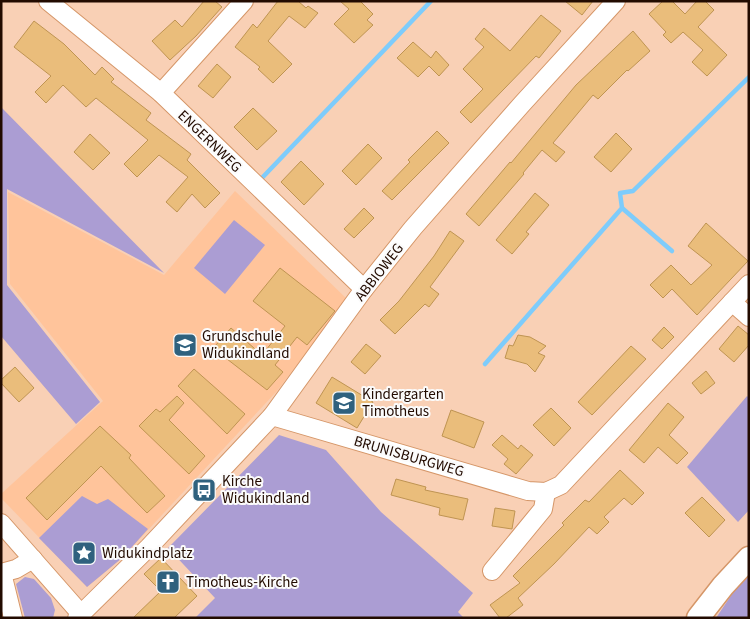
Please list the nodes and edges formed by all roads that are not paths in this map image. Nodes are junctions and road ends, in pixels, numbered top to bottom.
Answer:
1 (48, 1) edge
2 (244, 1) edge
3 (616, 1) edge
4 (161, 93) junction
5 (749, 284) edge
6 (364, 289) junction
7 (732, 302) junction
8 (749, 317) edge
9 (272, 416) junction
10 (546, 492) junction
11 (1, 523) edge
12 (749, 558) edge
13 (33, 559) junction
14 (492, 571) dead end
15 (1, 573) edge
16 (79, 616) edge
17 (13, 618) edge
18 (698, 618) edge

1 - 4 street, ENGERNWEG
2 - 4 street
3 - 6 street, ABBIOWEG
4 - 6 street, ENGERNWEG
5 - 7 street
6 - 9 street, ABBIOWEG
7 - 8 street
7 - 10 street
9 - 10 street, BRUNISBURGWEG
9 - 16 street, ABBIOWEG
10 - 14 street
11 - 13 street
12 - 18 main road
13 - 15 street
13 - 16 street
15 - 17 street

